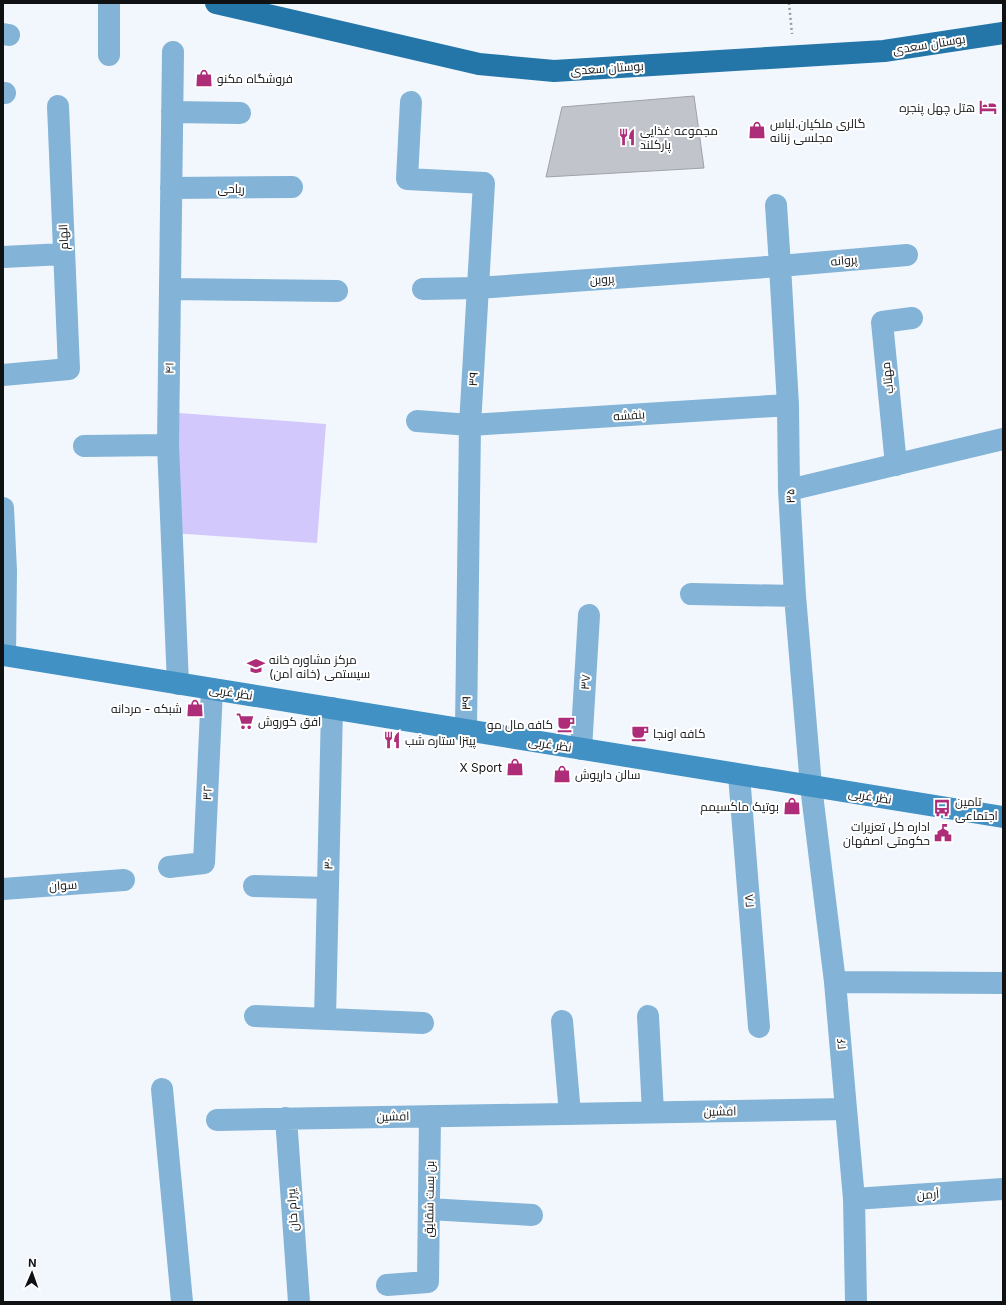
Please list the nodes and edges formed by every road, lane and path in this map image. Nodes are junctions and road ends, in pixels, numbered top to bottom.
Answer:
1 (109, 3) edge
2 (216, 3) edge
3 (789, 3) edge
4 (1003, 33) edge
5 (173, 52) dead end
6 (109, 55) dead end
7 (794, 56) junction
8 (411, 102) dead end
9 (58, 106) dead end
10 (172, 112) junction
11 (240, 113) dead end
12 (292, 187) dead end
13 (171, 188) junction
14 (776, 205) dead end
15 (64, 254) junction
16 (907, 255) dead end
17 (3, 257) edge
18 (780, 266) junction
19 (478, 288) junction
20 (170, 289) junction
21 (423, 289) dead end
22 (337, 291) dead end
23 (912, 318) dead end
24 (3, 375) edge
25 (788, 405) junction
26 (417, 421) dead end
27 (470, 425) junction
28 (1003, 440) edge
29 (84, 446) dead end
30 (168, 446) junction
31 (896, 465) junction
32 (789, 490) junction
33 (3, 508) edge
34 (691, 594) dead end
35 (795, 596) junction
36 (589, 615) dead end
37 (4, 655) edge
38 (178, 684) junction
39 (212, 689) junction
40 (332, 708) junction
41 (466, 730) junction
42 (581, 749) junction
43 (739, 775) junction
44 (811, 786) junction
45 (1003, 817) edge
46 (169, 867) dead end
47 (124, 880) dead end
48 (254, 886) dead end
49 (327, 888) junction
50 (3, 889) edge
51 (835, 982) junction
52 (1003, 983) edge
53 (255, 1016) dead end
54 (648, 1016) dead end
55 (325, 1019) junction
56 (562, 1021) dead end
57 (423, 1023) dead end
58 (759, 1027) dead end
59 (162, 1089) dead end
60 (846, 1109) junction
61 (653, 1112) junction
62 (570, 1114) junction
63 (430, 1116) junction
64 (286, 1118) junction
65 (217, 1120) dead end
66 (1003, 1189) edge
67 (854, 1199) junction
68 (429, 1209) junction
69 (532, 1215) dead end
70 (387, 1286) dead end
71 (182, 1302) edge
72 (299, 1302) edge
73 (856, 1302) edge

1 - 6 street
2 - 7 main road, بوستان سعدی
3 - 7 path
4 - 7 main road, بوستان سعدی
5 - 10 street, ۴۱
8 - 19 street, ۳۹
9 - 15 street, الهام
10 - 11 street
10 - 13 street, ۴۱
12 - 13 street, ریاحی
13 - 20 street, ۴۱
14 - 18 street, ۳۵
15 - 17 street
15 - 24 street, الهام
16 - 18 street, پروانه
18 - 19 street, پروین
18 - 25 street, ۳۵
19 - 21 street, پروین
19 - 27 street, ۳۹
20 - 22 street
20 - 30 street, ۴۱
23 - 31 street, مهتاب
25 - 27 street, بنفشه
25 - 32 street, ۳۵
26 - 27 street, بنفشه
27 - 41 street, ۳۹
28 - 31 street
29 - 30 street
30 - 38 street, ۴۱
31 - 32 street
32 - 35 street, ۳۵
33 - 37 street
34 - 35 street
35 - 44 street, ۳۵
36 - 42 street, ۳۷
37 - 38 main road, نظر غربی
38 - 39 main road, نظر غربی
39 - 40 main road, نظر غربی
39 - 46 street, ۳۲
40 - 41 main road, نظر غربی
40 - 49 street, ۳۰
41 - 42 main road, نظر غربی
42 - 43 main road, نظر غربی
43 - 44 main road, نظر غربی
43 - 58 street, ۲۸
44 - 45 main road, نظر غربی
44 - 51 street, ۲۶
47 - 50 street, سوان
48 - 49 street
49 - 55 street, ۳۰
51 - 52 street
51 - 60 street, ۲۶
53 - 55 street
54 - 61 street
55 - 57 street
56 - 62 street
59 - 71 street
60 - 61 street, افشین
60 - 67 street, ۲۶
61 - 62 street, افشین
62 - 63 street, افشین
63 - 64 street, افشین
63 - 68 street, بن بست شقایق
64 - 65 street, افشین
64 - 72 street, یپرام خان
66 - 67 street, آرمن
67 - 73 street, ۲۶
68 - 69 street
68 - 70 street, بن بست شقایق

